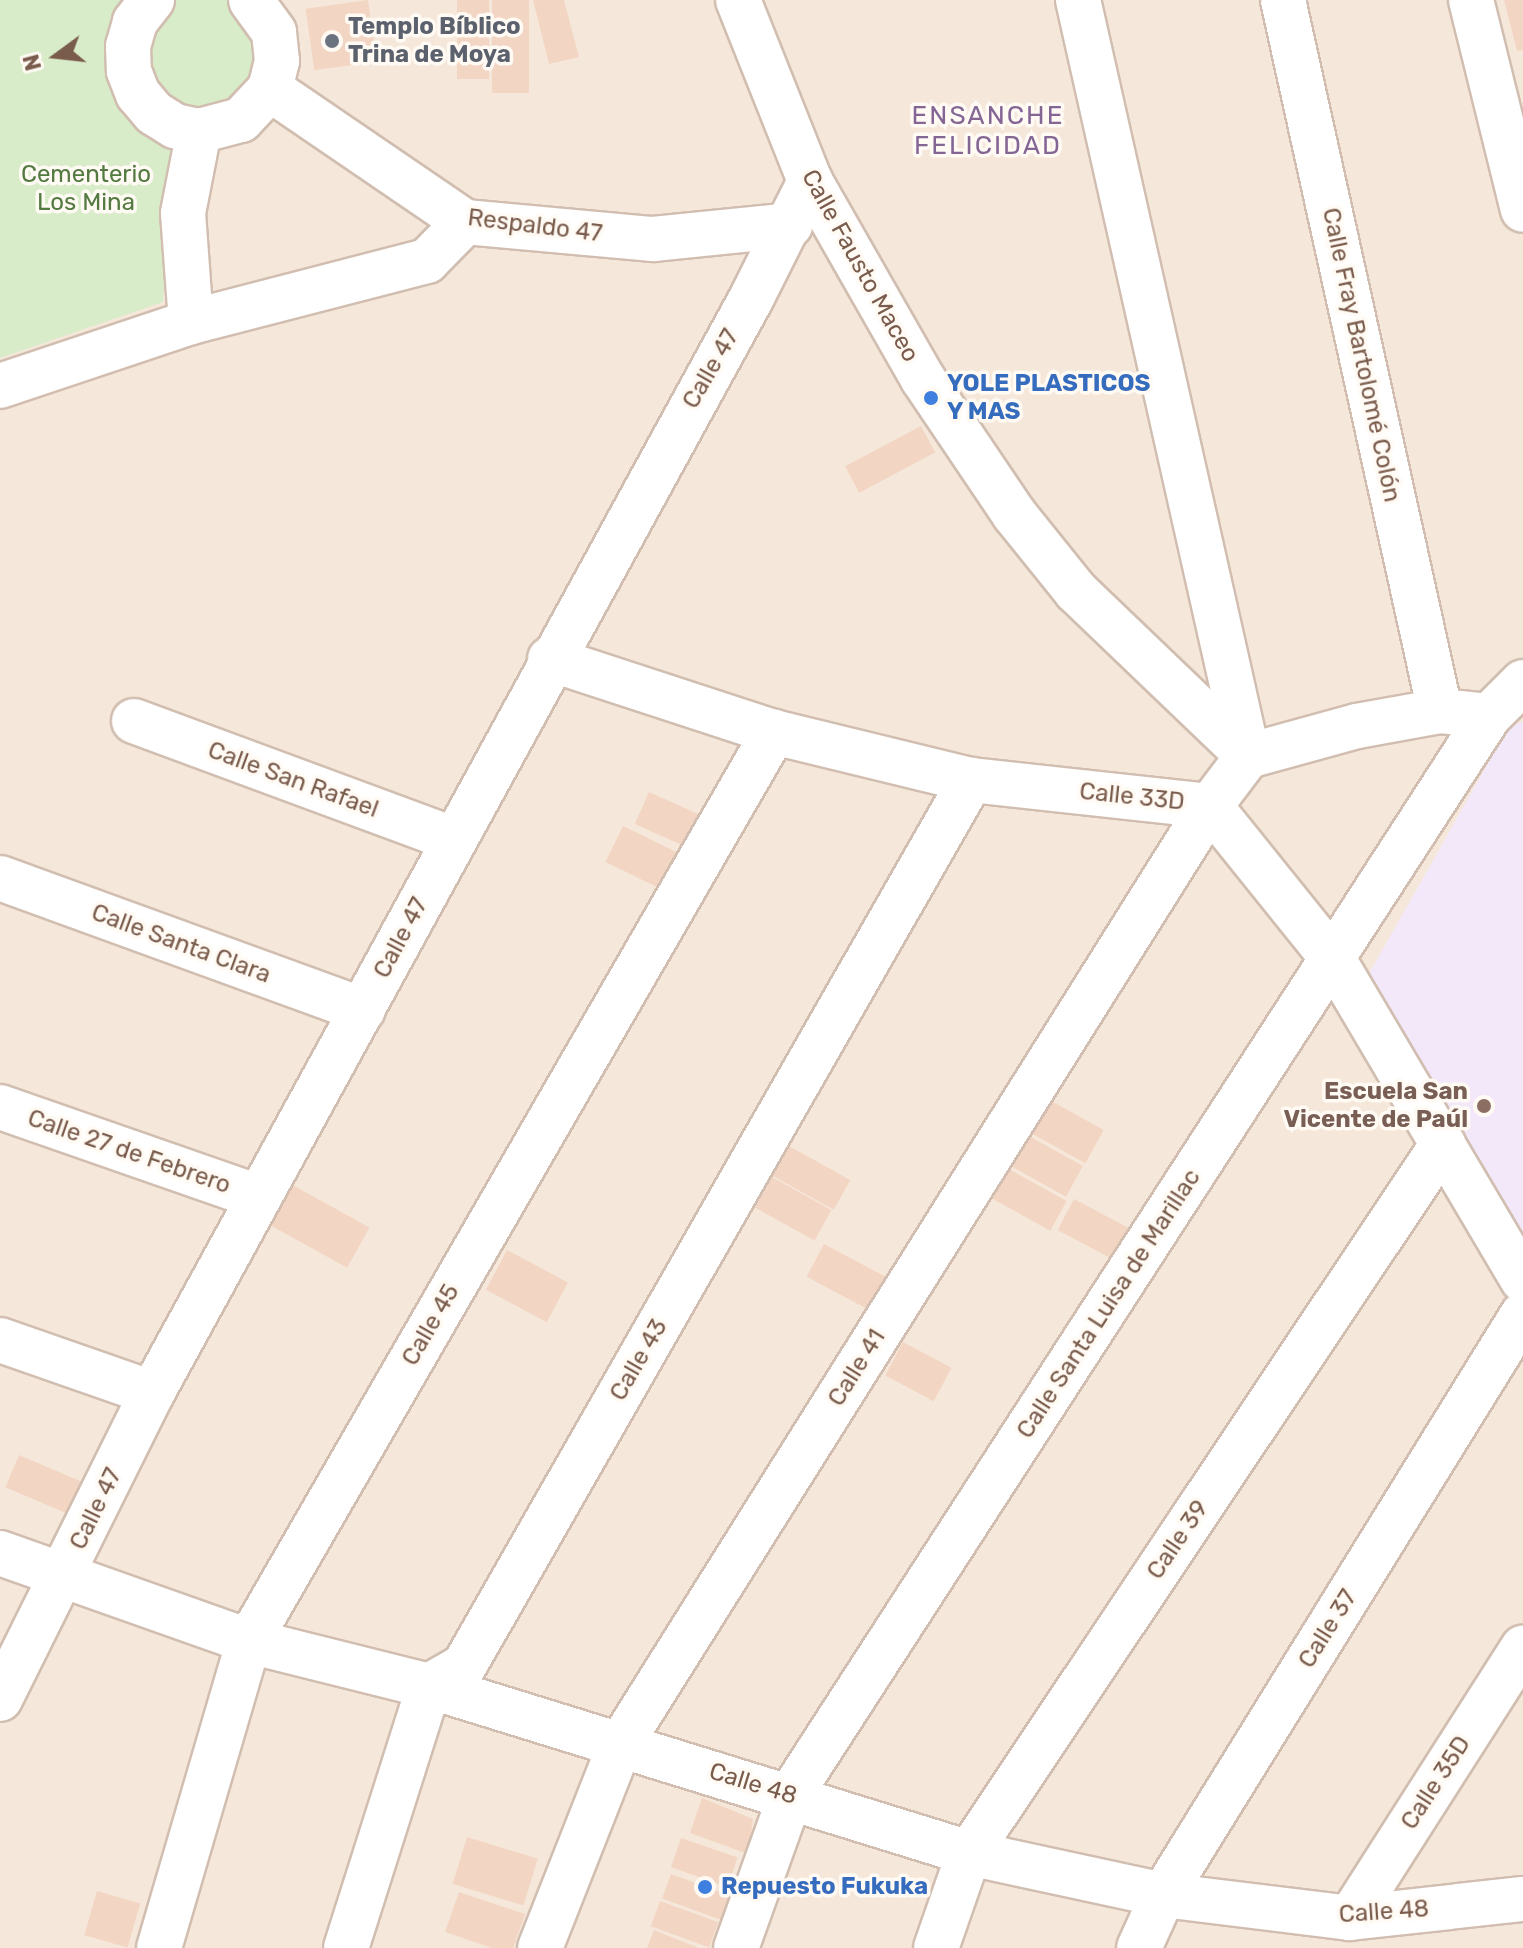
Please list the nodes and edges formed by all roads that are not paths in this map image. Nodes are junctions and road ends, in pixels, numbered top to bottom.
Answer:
1 (152, 0) edge
2 (738, 0) edge
3 (1078, 0) edge
4 (1283, 0) edge
5 (1471, 0) edge
6 (261, 2) edge
7 (270, 89) junction
8 (199, 131) junction
9 (810, 181) junction
10 (1523, 210) edge
11 (465, 222) junction
12 (790, 225) junction
13 (191, 322) junction
14 (0, 386) edge
15 (550, 659) junction
16 (1523, 682) edge
17 (1440, 711) junction
18 (1489, 716) junction
19 (134, 721) dead end
20 (774, 732) junction
21 (1248, 756) junction
22 (971, 780) junction
23 (1210, 806) junction
24 (453, 839) junction
25 (0, 878) edge
26 (1333, 959) junction
27 (363, 1010) junction
28 (0, 1107) edge
29 (1443, 1144) junction
30 (258, 1197) junction
31 (1523, 1280) edge
32 (1523, 1314) edge
33 (0, 1340) edge
34 (152, 1393) junction
35 (0, 1553) edge
36 (66, 1572) junction
37 (249, 1641) junction
38 (1523, 1648) edge
39 (429, 1686) junction
40 (0, 1699) edge
41 (620, 1745) junction
42 (791, 1794) junction
43 (969, 1853) junction
44 (1163, 1895) junction
45 (1523, 1899) edge
46 (1350, 1918) junction
47 (159, 1948) edge
48 (346, 1948) edge
49 (540, 1948) edge
50 (736, 1948) edge
51 (936, 1948) edge
52 (1139, 1948) edge

1 - 8 street
2 - 9 street, Calle Fausto Maceo
3 - 21 street
4 - 17 street, Calle Fray Bartolomé Colón
5 - 10 street
6 - 7 street
7 - 8 street
7 - 11 street, Respaldo 47
8 - 13 street
9 - 12 street, Calle 47
9 - 21 street, Calle Fausto Maceo
11 - 12 street, Respaldo 47
11 - 13 street
12 - 15 street, Calle 47
13 - 14 street
15 - 20 street, Calle 33D
15 - 24 street, Calle 47
16 - 18 street, Calle Santa Luisa de Marillac
17 - 18 street
17 - 21 street
18 - 26 street, Calle Santa Luisa de Marillac
19 - 24 street, Calle San Rafael
20 - 22 street, Calle 33D
20 - 37 street, Calle 45
21 - 23 street, Calle 41
22 - 23 street, Calle 33D
22 - 39 street, Calle 43
23 - 26 street, Calle 33D
23 - 41 street, Calle 41
24 - 27 street, Calle 47
25 - 27 street, Calle Santa Clara
26 - 29 street, Calle 33D
26 - 42 street, Calle Santa Luisa de Marillac
27 - 30 street, Calle 47
28 - 30 street, Calle 27 de Febrero
29 - 31 street, Calle 33D
29 - 43 street, Calle 39
30 - 34 street, Calle 47
32 - 44 street, Calle 37
33 - 34 street
34 - 36 street, Calle 47
35 - 36 street, Calle 48
36 - 37 street, Calle 48
36 - 40 street, Calle 47
37 - 39 street, Calle 48
37 - 47 street, Calle 45
38 - 46 street, Calle 35D
39 - 41 street, Calle 48
39 - 48 street
41 - 42 street, Calle 48
41 - 49 street, Calle 41
42 - 43 street, Calle 48
42 - 50 street, Calle Santa Luisa de Marillac
43 - 44 street, Calle 48
43 - 51 street, Calle 39
44 - 46 street, Calle 48
44 - 52 street, Calle 37
45 - 46 street, Calle 48

